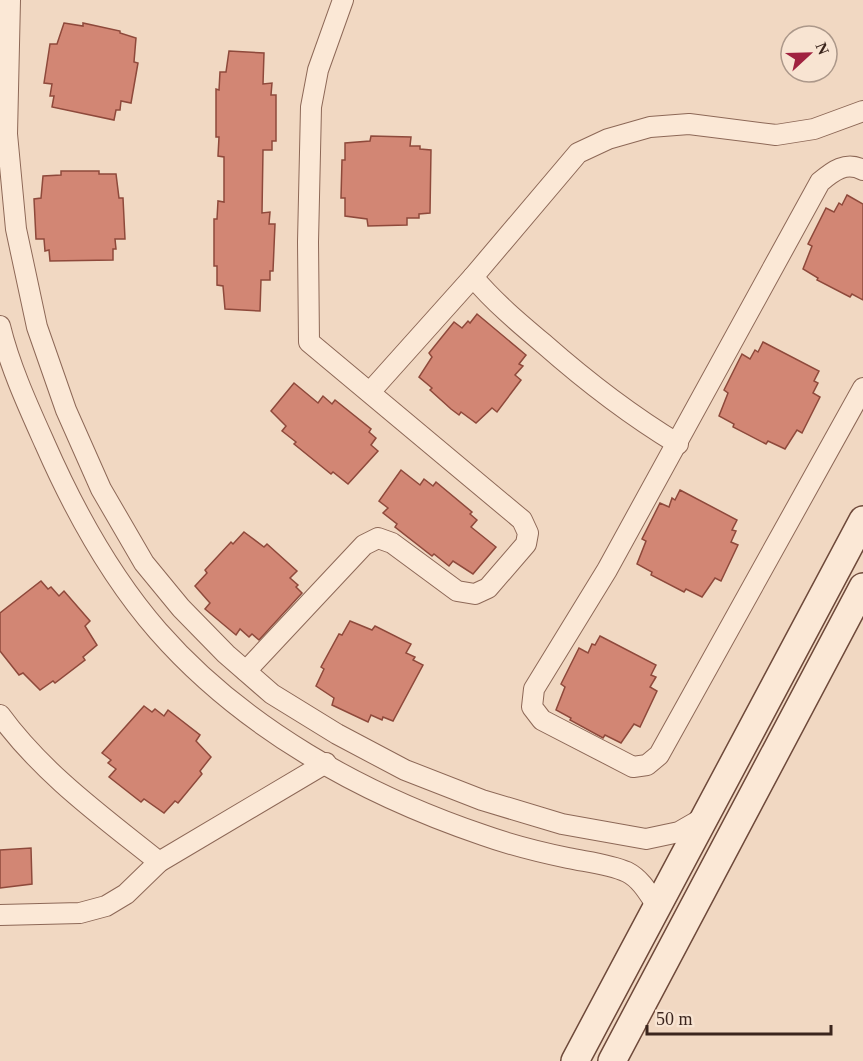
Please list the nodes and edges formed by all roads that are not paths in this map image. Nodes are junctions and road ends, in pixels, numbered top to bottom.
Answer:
1 (10, 0) edge
2 (343, 0) edge
3 (863, 111) edge
4 (863, 170) edge
5 (473, 277) junction
6 (0, 326) edge
7 (863, 388) edge
8 (370, 392) junction
9 (678, 444) junction
10 (863, 520) edge
11 (863, 587) edge
12 (246, 671) junction
13 (0, 715) edge
14 (326, 763) junction
15 (705, 817) junction
16 (159, 862) junction
17 (657, 906) junction
18 (0, 915) edge
19 (575, 1061) edge
20 (612, 1061) edge

1 - 12 street
2 - 8 street
3 - 5 street
4 - 9 street
5 - 8 street
5 - 9 street
6 - 14 street
7 - 9 street
8 - 12 street
10 - 15 street
11 - 20 street
12 - 15 street
13 - 16 street
14 - 16 street
14 - 17 street
15 - 17 street
16 - 18 street
17 - 19 street

